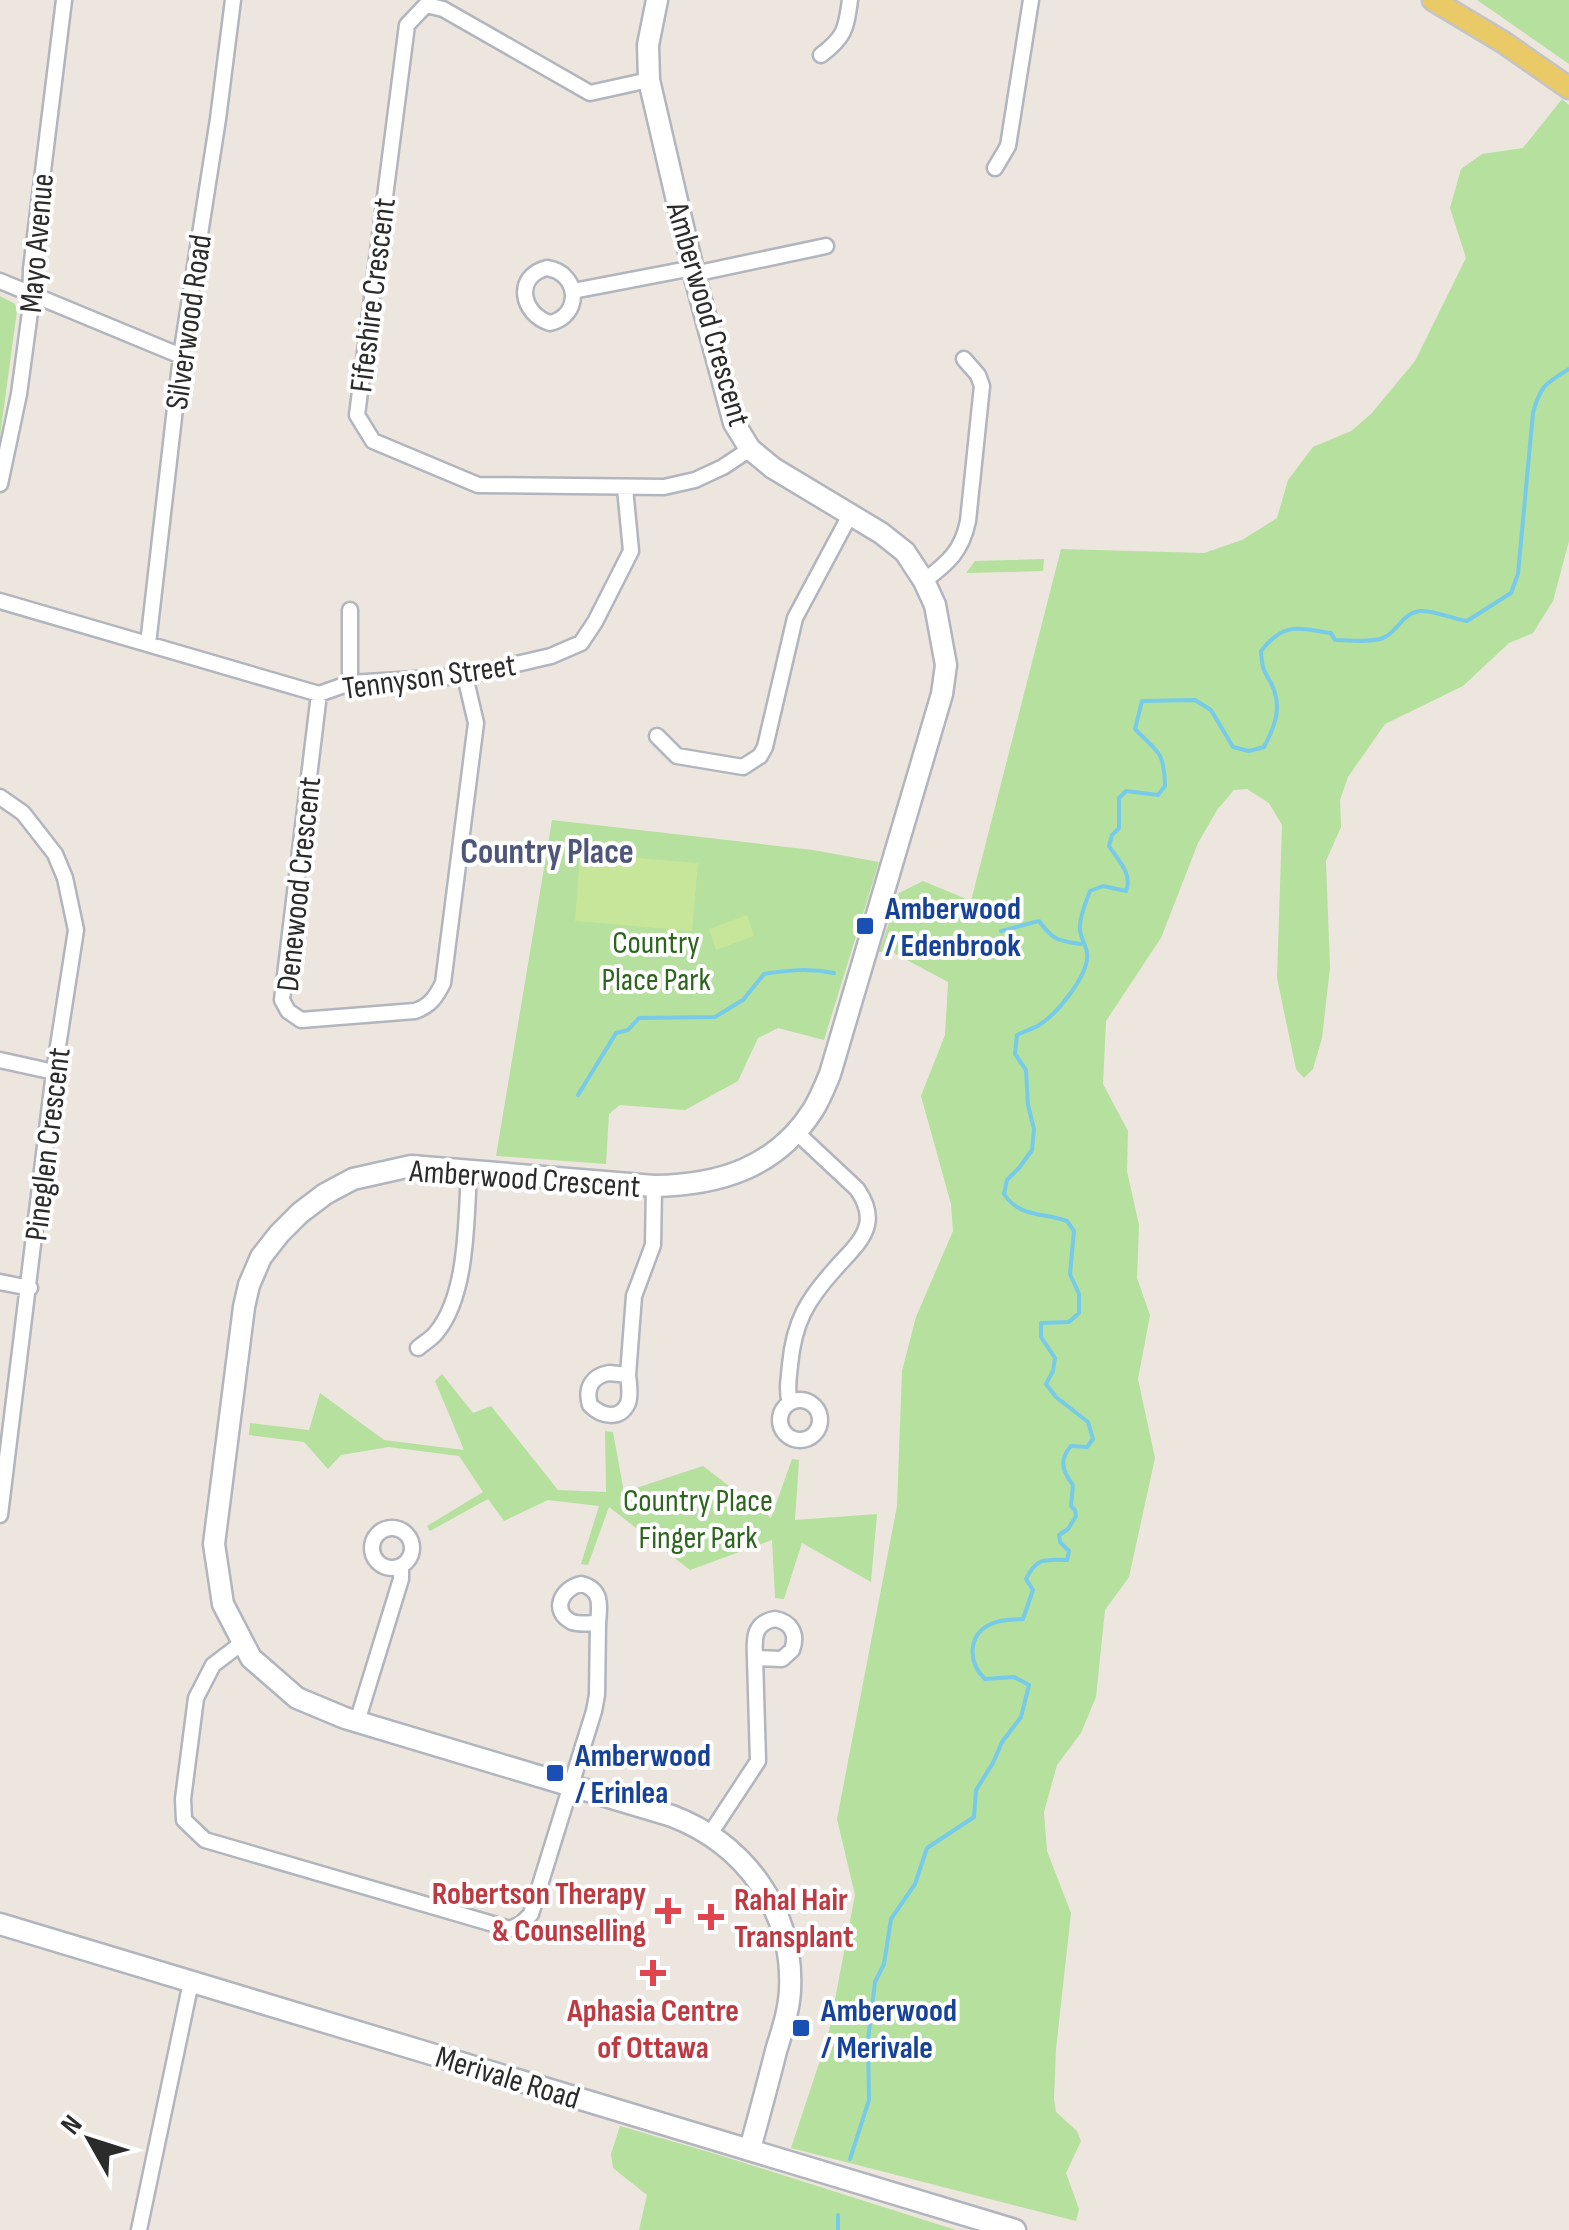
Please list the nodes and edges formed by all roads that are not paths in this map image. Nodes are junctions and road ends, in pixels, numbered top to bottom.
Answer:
1 (64, 0) edge
2 (233, 0) edge
3 (658, 0) edge
4 (850, 0) edge
5 (1031, 0) edge
6 (1433, 0) edge
7 (821, 55) dead end
8 (649, 80) junction
9 (1569, 88) edge
10 (995, 168) dead end
11 (826, 246) dead end
12 (693, 271) junction
13 (0, 281) edge
14 (573, 291) dead end
15 (29, 292) junction
16 (181, 356) junction
17 (964, 359) dead end
18 (750, 450) junction
19 (0, 484) edge
20 (625, 488) junction
21 (850, 514) junction
22 (924, 581) junction
23 (0, 600) edge
24 (350, 610) dead end
25 (148, 644) junction
26 (465, 676) junction
27 (350, 683) junction
28 (318, 694) junction
29 (657, 736) dead end
30 (0, 797) edge
31 (0, 1060) edge
32 (54, 1072) junction
33 (796, 1131) junction
34 (469, 1172) junction
35 (654, 1186) junction
36 (0, 1282) edge
37 (30, 1288) junction
38 (418, 1348) dead end
39 (628, 1375) dead end
40 (790, 1403) dead end
41 (0, 1515) edge
42 (401, 1566) dead end
43 (598, 1623) dead end
44 (242, 1643) junction
45 (755, 1658) dead end
46 (357, 1722) junction
47 (570, 1784) junction
48 (710, 1834) junction
49 (0, 1924) edge
50 (191, 1982) junction
51 (750, 2148) junction
52 (142, 2229) edge
53 (1016, 2230) edge

1 - 15 street, Mayo Avenue
2 - 16 street, Silverwood Road
3 - 8 street, Amberwood Crescent
4 - 7 street
5 - 10 street
6 - 9 main road
8 - 12 street, Amberwood Crescent
8 - 20 street, Fifeshire Crescent
11 - 12 street
12 - 14 street
12 - 18 street, Amberwood Crescent
13 - 15 street
15 - 16 street
15 - 19 street, Mayo Avenue
16 - 25 street, Silverwood Road
17 - 22 street
18 - 20 street, Fifeshire Crescent
18 - 21 street, Amberwood Crescent
20 - 26 street, Tennyson Street
21 - 22 street, Amberwood Crescent
21 - 29 street
22 - 33 street, Amberwood Crescent
23 - 25 street, Tennyson Street
24 - 27 street
25 - 28 street, Tennyson Street
26 - 27 street, Tennyson Street
26 - 28 street, Denewood Crescent
27 - 28 street, Tennyson Street
30 - 32 street, Pineglen Crescent
31 - 32 street
32 - 37 street, Pineglen Crescent
33 - 35 street, Amberwood Crescent
33 - 40 street
34 - 35 street, Amberwood Crescent
34 - 38 street
34 - 44 street, Amberwood Crescent
35 - 39 street
36 - 37 street
37 - 41 street, Pineglen Crescent
42 - 46 street
43 - 47 street
44 - 46 street, Amberwood Crescent
44 - 47 street
45 - 48 street
46 - 47 street, Amberwood Crescent
47 - 48 street, Amberwood Crescent
48 - 51 street, Amberwood Crescent
49 - 50 street, Merivale Road
50 - 51 street, Merivale Road
50 - 52 street
51 - 53 street, Merivale Road

